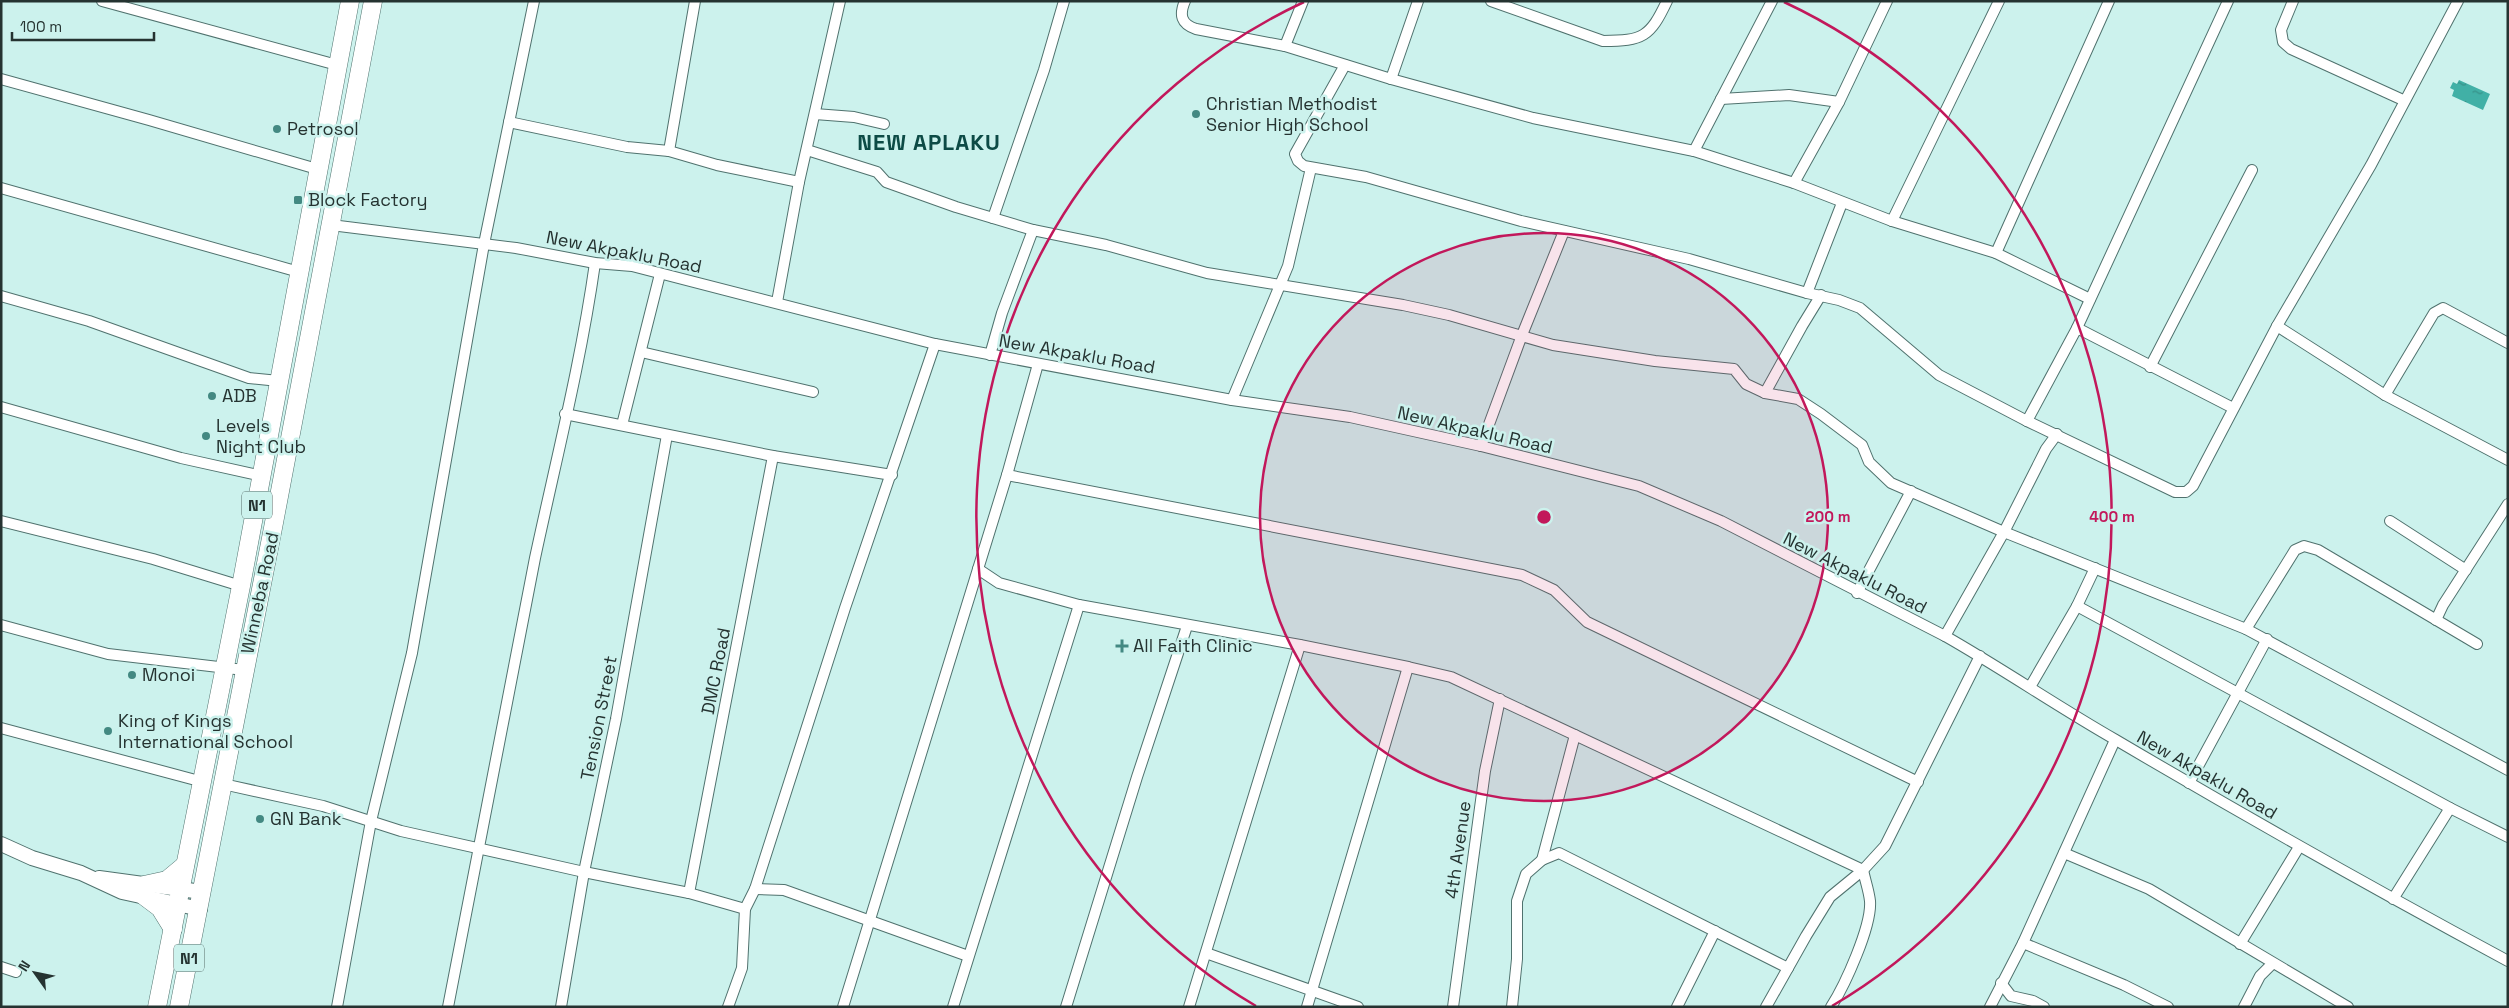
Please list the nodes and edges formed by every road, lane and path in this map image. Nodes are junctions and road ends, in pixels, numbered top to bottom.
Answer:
1 (102, 1) edge
2 (350, 1) edge
3 (373, 1) edge
4 (534, 1) edge
5 (695, 1) edge
6 (840, 1) edge
7 (1064, 1) edge
8 (1185, 1) edge
9 (1303, 1) edge
10 (1418, 1) edge
11 (1491, 1) edge
12 (1666, 1) edge
13 (1772, 1) edge
14 (1887, 1) edge
15 (1999, 1) edge
16 (2109, 1) edge
17 (2228, 1) edge
18 (2293, 1) edge
19 (2458, 1) edge
20 (1285, 46) junction
21 (337, 65) junction
22 (1345, 65) junction
23 (1391, 79) junction
24 (1, 80) edge
25 (1721, 99) junction
26 (2403, 100) junction
27 (1838, 102) junction
28 (815, 114) junction
29 (509, 122) junction
30 (884, 124) dead end
31 (807, 150) junction
32 (669, 151) junction
33 (1694, 151) junction
34 (1311, 168) junction
35 (317, 169) junction
36 (2252, 170) dead end
37 (799, 182) junction
38 (1794, 183) junction
39 (1, 188) edge
40 (1842, 203) junction
41 (993, 218) junction
42 (1892, 221) junction
43 (331, 225) junction
44 (1034, 230) junction
45 (1564, 231) junction
46 (484, 244) junction
47 (1996, 253) junction
48 (595, 263) junction
49 (299, 272) junction
50 (660, 274) junction
51 (1279, 284) junction
52 (1807, 293) junction
53 (1821, 295) junction
54 (1, 296) edge
55 (2090, 299) junction
56 (777, 302) junction
57 (2277, 326) junction
58 (2077, 328) junction
59 (1522, 335) junction
60 (935, 344) junction
61 (2508, 344) edge
62 (641, 352) junction
63 (990, 355) junction
64 (1038, 364) junction
65 (2150, 367) junction
66 (279, 381) junction
67 (813, 392) dead end
68 (1766, 394) junction
69 (2385, 395) junction
70 (1232, 400) junction
71 (1, 407) edge
72 (2233, 408) junction
73 (565, 414) junction
74 (2027, 421) junction
75 (622, 425) junction
76 (2057, 434) junction
77 (667, 435) junction
78 (1481, 446) junction
79 (773, 456) junction
80 (2508, 460) edge
81 (1007, 474) junction
82 (892, 475) junction
83 (262, 476) junction
84 (1911, 492) junction
85 (2508, 504) edge
86 (1, 521) edge
87 (2390, 522) dead end
88 (2004, 532) junction
89 (2094, 568) junction
90 (978, 569) junction
91 (2466, 570) junction
92 (241, 586) junction
93 (1857, 593) junction
94 (1079, 605) junction
95 (2077, 606) junction
96 (2436, 620) junction
97 (1, 624) edge
98 (1187, 626) junction
99 (2246, 629) junction
100 (1944, 636) junction
101 (2267, 639) junction
102 (2478, 644) dead end
103 (1300, 645) junction
104 (1980, 656) junction
105 (1408, 666) junction
106 (224, 669) junction
107 (244, 670) junction
108 (2030, 687) junction
109 (2237, 693) junction
110 (1500, 699) junction
111 (1, 728) edge
112 (1575, 735) junction
113 (2115, 740) junction
114 (2508, 770) edge
115 (203, 782) junction
116 (1918, 782) junction
117 (2189, 782) junction
118 (223, 784) junction
119 (2450, 808) junction
120 (372, 821) junction
121 (2508, 837) edge
122 (1, 844) edge
123 (479, 847) junction
124 (2299, 847) junction
125 (2064, 853) junction
126 (1542, 860) junction
127 (185, 864) junction
128 (1863, 870) junction
129 (584, 872) junction
130 (755, 889) junction
131 (144, 890) junction
132 (688, 893) junction
133 (179, 897) junction
134 (2393, 899) junction
135 (201, 900) junction
136 (745, 909) junction
137 (870, 922) junction
138 (173, 929) junction
139 (1714, 931) junction
140 (2024, 943) junction
141 (2240, 944) junction
142 (1206, 952) junction
143 (968, 956) junction
144 (2508, 960) edge
145 (2272, 964) junction
146 (1, 967) edge
147 (1788, 968) junction
148 (16, 972) dead end
149 (2002, 983) junction
150 (1313, 989) junction
151 (157, 1007) edge
152 (179, 1007) edge
153 (337, 1007) edge
154 (448, 1007) edge
155 (561, 1007) edge
156 (728, 1007) edge
157 (843, 1007) edge
158 (953, 1007) edge
159 (1066, 1007) edge
160 (1189, 1007) edge
161 (1307, 1007) edge
162 (1358, 1007) edge
163 (1452, 1007) edge
164 (1512, 1007) edge
165 (1676, 1007) edge
166 (1766, 1007) edge
167 (1831, 1007) edge
168 (1990, 1007) edge
169 (2044, 1007) edge
170 (2168, 1007) edge
171 (2244, 1007) edge
172 (2348, 1007) edge

1 - 21 street
2 - 21 highway, Winneba Road / N1
3 - 43 highway, Winneba Road / N1
4 - 29 street
5 - 32 street
6 - 28 street
7 - 41 street
8 - 20 street
9 - 20 street
10 - 23 street
11 - 12 street
13 - 25 street
14 - 27 street
15 - 42 street
16 - 47 street
17 - 55 street
18 - 26 street
19 - 26 street
20 - 22 street
21 - 35 highway, Winneba Road / N1
22 - 23 street
22 - 34 street
23 - 33 street
24 - 35 street
25 - 27 street
25 - 33 street
26 - 57 street
27 - 38 street
28 - 30 street
28 - 31 street
29 - 32 street
29 - 46 street
31 - 37 street
31 - 41 street
32 - 37 street
33 - 38 street
34 - 45 street
34 - 51 street
35 - 49 highway, Winneba Road / N1
36 - 65 street
37 - 56 street
38 - 40 street
39 - 49 street
40 - 42 street
40 - 52 street
41 - 44 street
42 - 47 street
43 - 46 street, New Akpaklu Road
43 - 107 highway, Winneba Road / N1
44 - 51 street
44 - 63 street
45 - 52 street
45 - 59 street
46 - 48 street, New Akpaklu Road
46 - 120 street
47 - 55 street
48 - 50 street, New Akpaklu Road
48 - 73 street
49 - 66 highway, Winneba Road / N1
50 - 56 street, New Akpaklu Road
50 - 62 street
51 - 59 street
51 - 70 street
52 - 53 street
53 - 68 street
53 - 74 street
54 - 66 street
55 - 58 street
56 - 60 street, New Akpaklu Road
57 - 69 street
57 - 72 street
58 - 65 street
58 - 74 street
59 - 68 street
59 - 78 street
60 - 63 street, New Akpaklu Road
60 - 82 street
61 - 69 street
62 - 67 street
62 - 75 street
63 - 64 street, New Akpaklu Road
64 - 70 street, New Akpaklu Road
64 - 81 street
65 - 72 street
66 - 83 highway, Winneba Road / N1
68 - 84 street
69 - 80 street
70 - 78 street, New Akpaklu Road
71 - 83 street
72 - 76 street
73 - 75 street
73 - 123 street
74 - 76 street
75 - 77 street
76 - 88 street
77 - 79 street
77 - 129 street, Tension Street
78 - 93 street, New Akpaklu Road
79 - 82 street
79 - 132 street, DMC Road
81 - 90 street
81 - 116 street
82 - 130 street
83 - 92 highway, Winneba Road / N1
84 - 88 street
84 - 93 street
85 - 91 street
86 - 92 street
87 - 91 street
88 - 89 street
88 - 100 street
89 - 95 street
89 - 99 street
90 - 94 street
90 - 137 street
91 - 96 street
92 - 106 highway, Winneba Road / N1
93 - 100 street, New Akpaklu Road
94 - 98 street
94 - 143 street
95 - 108 street
95 - 109 street
96 - 99 street
96 - 102 street
97 - 106 street
98 - 103 street
98 - 159 street
99 - 101 street
100 - 104 street, New Akpaklu Road
101 - 109 street
101 - 114 street
103 - 105 street
103 - 142 street
104 - 108 street, New Akpaklu Road
104 - 116 street
105 - 110 street
105 - 150 street
106 - 107 street
106 - 115 highway, Winneba Road / N1
107 - 118 highway, Winneba Road / N1
108 - 113 street, New Akpaklu Road
109 - 117 street
109 - 119 street
110 - 112 street
110 - 163 street, 4th Avenue
111 - 115 street
112 - 126 street
112 - 128 street
113 - 117 street, New Akpaklu Road
113 - 125 street
115 - 127 highway, Winneba Road / N1
116 - 128 street
117 - 124 street, New Akpaklu Road
118 - 120 street
118 - 135 highway, Winneba Road / N1
119 - 121 street
119 - 134 street
120 - 123 street
120 - 153 street
122 - 131 street
123 - 129 street
123 - 154 street
124 - 134 street, New Akpaklu Road
124 - 141 street
125 - 140 street
125 - 141 street
126 - 139 street
126 - 164 street
127 - 131 highway
127 - 133 highway, Winneba Road / N1
128 - 147 street
128 - 167 street
129 - 132 street
129 - 155 street, Tension Street
130 - 136 street
130 - 137 street
131 - 133 street
131 - 138 highway
132 - 136 street
133 - 135 street
133 - 138 highway, Winneba Road / N1
134 - 144 street, New Akpaklu Road
135 - 152 highway, Winneba Road / N1
136 - 156 street
137 - 143 street
137 - 157 street
138 - 151 highway, Winneba Road / N1
139 - 147 street
139 - 165 street
140 - 149 street
140 - 170 street
141 - 145 street
142 - 150 street
142 - 160 street
143 - 158 street
145 - 171 street
145 - 172 street
146 - 148 street
147 - 166 street
149 - 168 street
149 - 169 street
150 - 161 street
150 - 162 street

